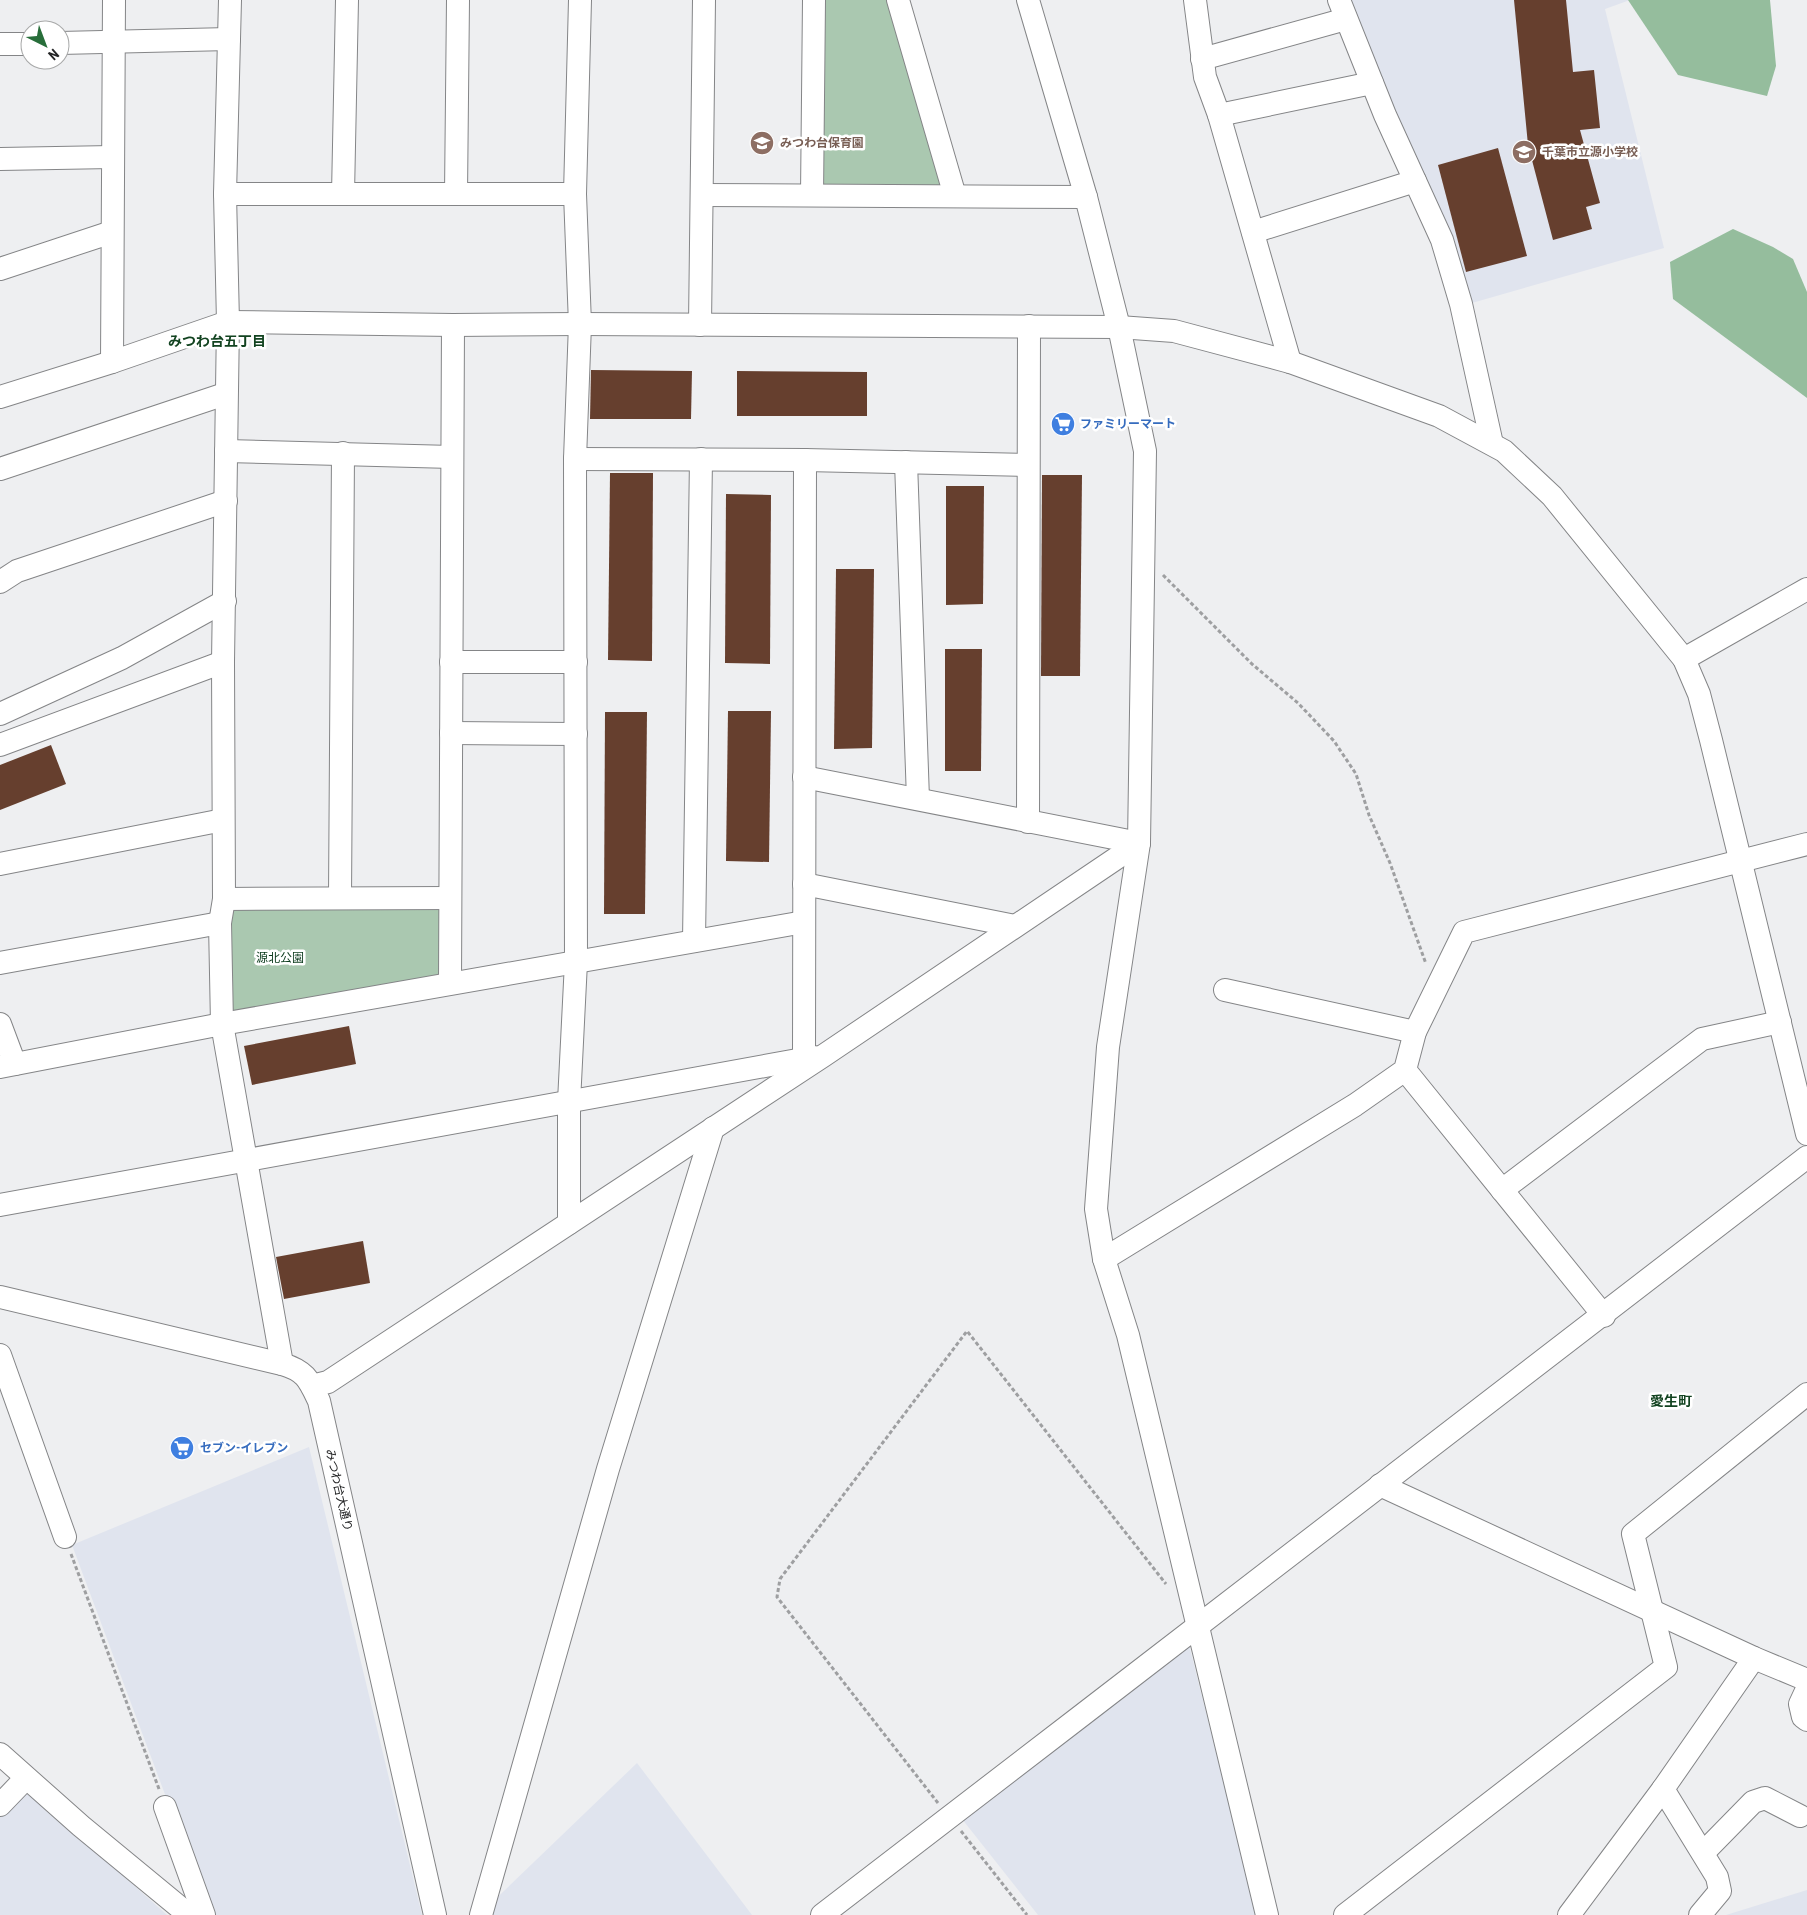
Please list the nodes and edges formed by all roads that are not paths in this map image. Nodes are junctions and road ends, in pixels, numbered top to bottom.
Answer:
1 (114, 0) edge
2 (230, 0) edge
3 (347, 0) edge
4 (458, 0) edge
5 (580, 0) edge
6 (704, 0) edge
7 (814, 0) edge
8 (898, 0) edge
9 (1028, 0) edge
10 (1195, 0) edge
11 (1343, 10) edge
12 (229, 39) junction
13 (113, 42) junction
14 (70, 43) edge
15 (0, 44) edge
16 (20, 44) edge
17 (1202, 59) junction
18 (1368, 73) junction
19 (1220, 114) junction
20 (112, 157) junction
21 (0, 159) edge
22 (1415, 181) junction
23 (225, 194) junction
24 (343, 194) junction
25 (456, 194) junction
26 (575, 194) junction
27 (702, 195) junction
28 (812, 195) junction
29 (955, 196) junction
30 (1086, 197) junction
31 (112, 232) junction
32 (1253, 232) junction
33 (0, 269) edge
34 (228, 322) junction
35 (580, 324) junction
36 (453, 325) junction
37 (700, 325) junction
38 (1030, 326) junction
39 (1118, 327) junction
40 (112, 362) junction
41 (1290, 362) junction
42 (225, 394) junction
43 (0, 397) edge
44 (1492, 444) junction
45 (226, 451) junction
46 (343, 453) junction
47 (452, 457) junction
48 (575, 459) junction
49 (701, 459) junction
50 (805, 460) junction
51 (906, 462) junction
52 (1027, 465) junction
53 (0, 469) edge
54 (226, 502) junction
55 (0, 582) edge
56 (1807, 589) edge
57 (225, 601) junction
58 (1684, 659) junction
59 (223, 662) junction
60 (451, 662) junction
61 (576, 662) junction
62 (0, 714) edge
63 (451, 733) junction
64 (576, 734) junction
65 (0, 745) edge
66 (804, 777) junction
67 (918, 799) junction
68 (223, 820) junction
69 (1028, 822) junction
70 (1139, 843) junction
71 (1807, 844) edge
72 (1741, 861) junction
73 (0, 864) edge
74 (804, 884) junction
75 (340, 898) junction
76 (450, 898) junction
77 (224, 899) junction
78 (804, 922) junction
79 (220, 923) junction
80 (1015, 926) junction
81 (694, 941) junction
82 (576, 962) junction
83 (0, 963) edge
84 (450, 983) junction
85 (1226, 990) dead end
86 (1780, 1022) junction
87 (0, 1024) edge
88 (222, 1024) junction
89 (1415, 1032) junction
90 (814, 1057) junction
91 (7, 1065) edge
92 (1405, 1070) junction
93 (569, 1102) junction
94 (712, 1128) junction
95 (1807, 1134) edge
96 (1807, 1157) edge
97 (246, 1160) junction
98 (1502, 1190) junction
99 (0, 1205) edge
100 (568, 1223) junction
101 (1104, 1259) junction
102 (0, 1297) edge
103 (1604, 1316) junction
104 (0, 1355) edge
105 (282, 1364) junction
106 (312, 1386) junction
107 (1807, 1394) edge
108 (1380, 1485) junction
109 (64, 1537) road end
110 (1650, 1610) junction
111 (1199, 1625) junction
112 (1754, 1658) junction
113 (1807, 1680) edge
114 (1807, 1689) edge
115 (1807, 1720) edge
116 (0, 1754) edge
117 (26, 1778) junction
118 (1664, 1789) junction
119 (0, 1805) edge
120 (166, 1807) road end
121 (1800, 1816) dead end
122 (1704, 1852) junction
123 (189, 1915) edge
124 (204, 1915) edge
125 (435, 1915) edge
126 (481, 1915) edge
127 (822, 1915) edge
128 (1267, 1915) edge
129 (1344, 1915) edge
130 (1569, 1915) edge
131 (1700, 1915) edge

1 - 13 street
2 - 12 street
3 - 24 street
4 - 25 street
5 - 26 street
6 - 27 street
7 - 28 street
8 - 29 street
9 - 30 street
10 - 17 street
11 - 17 street
11 - 18 street
12 - 13 street
12 - 23 street
13 - 14 street
13 - 20 street
15 - 16 street
17 - 19 street
18 - 19 street
18 - 22 street
19 - 32 street
20 - 21 street
20 - 31 street
22 - 32 street
22 - 44 street
23 - 24 street
23 - 34 street
24 - 25 street
25 - 26 street
26 - 35 street
27 - 28 street
27 - 37 street
28 - 29 street
29 - 30 street
30 - 39 street
31 - 33 street
31 - 40 street
32 - 41 street
34 - 36 street
34 - 40 street
34 - 42 street
35 - 36 street
35 - 37 street
35 - 48 street
36 - 47 street
37 - 38 street
38 - 39 street
38 - 52 street
39 - 41 street
39 - 70 street
40 - 43 street
41 - 44 street
42 - 45 street
42 - 53 street
44 - 58 street
45 - 46 street
45 - 54 street
46 - 47 street
46 - 75 street
47 - 60 street
48 - 49 street
48 - 61 street
49 - 50 street
49 - 81 street
50 - 51 street
50 - 66 street
51 - 52 street
51 - 67 street
52 - 69 street
54 - 55 street
54 - 57 street
56 - 58 street
57 - 59 street
57 - 62 street
58 - 72 street
59 - 65 street
59 - 68 street
60 - 61 street
60 - 63 street
61 - 64 street
63 - 64 street
63 - 76 street
64 - 82 street
66 - 67 street
66 - 74 street
67 - 69 street
68 - 73 street
68 - 77 street
69 - 70 street
70 - 80 street
70 - 101 street
71 - 72 street
72 - 86 street
72 - 89 street
74 - 78 street
74 - 80 street
75 - 76 street
75 - 77 street
76 - 84 street
77 - 79 street
78 - 81 street
78 - 90 street
79 - 83 street
79 - 88 street
80 - 90 street
81 - 82 street
82 - 84 street
82 - 93 street
84 - 88 street
85 - 89 street
86 - 95 street
86 - 98 street
87 - 91 street
88 - 91 street
88 - 97 street
89 - 92 street
90 - 93 street
90 - 94 street
92 - 98 street
92 - 101 street
93 - 97 street
93 - 100 street
94 - 100 street
94 - 126 street
96 - 103 street
97 - 99 street
97 - 105 street
98 - 103 street
100 - 106 street
101 - 111 street
102 - 105 street, みつわ台大通り
103 - 108 street
104 - 109 street
105 - 106 street, みつわ台大通り
106 - 125 street, みつわ台大通り
107 - 110 street
108 - 110 street
108 - 111 street
110 - 112 street
110 - 129 street
111 - 127 street
111 - 128 street
112 - 113 street
112 - 118 street
114 - 115 street
116 - 117 street
117 - 119 street
117 - 123 street
118 - 122 street
118 - 130 street
120 - 124 street
121 - 122 street
122 - 131 street

